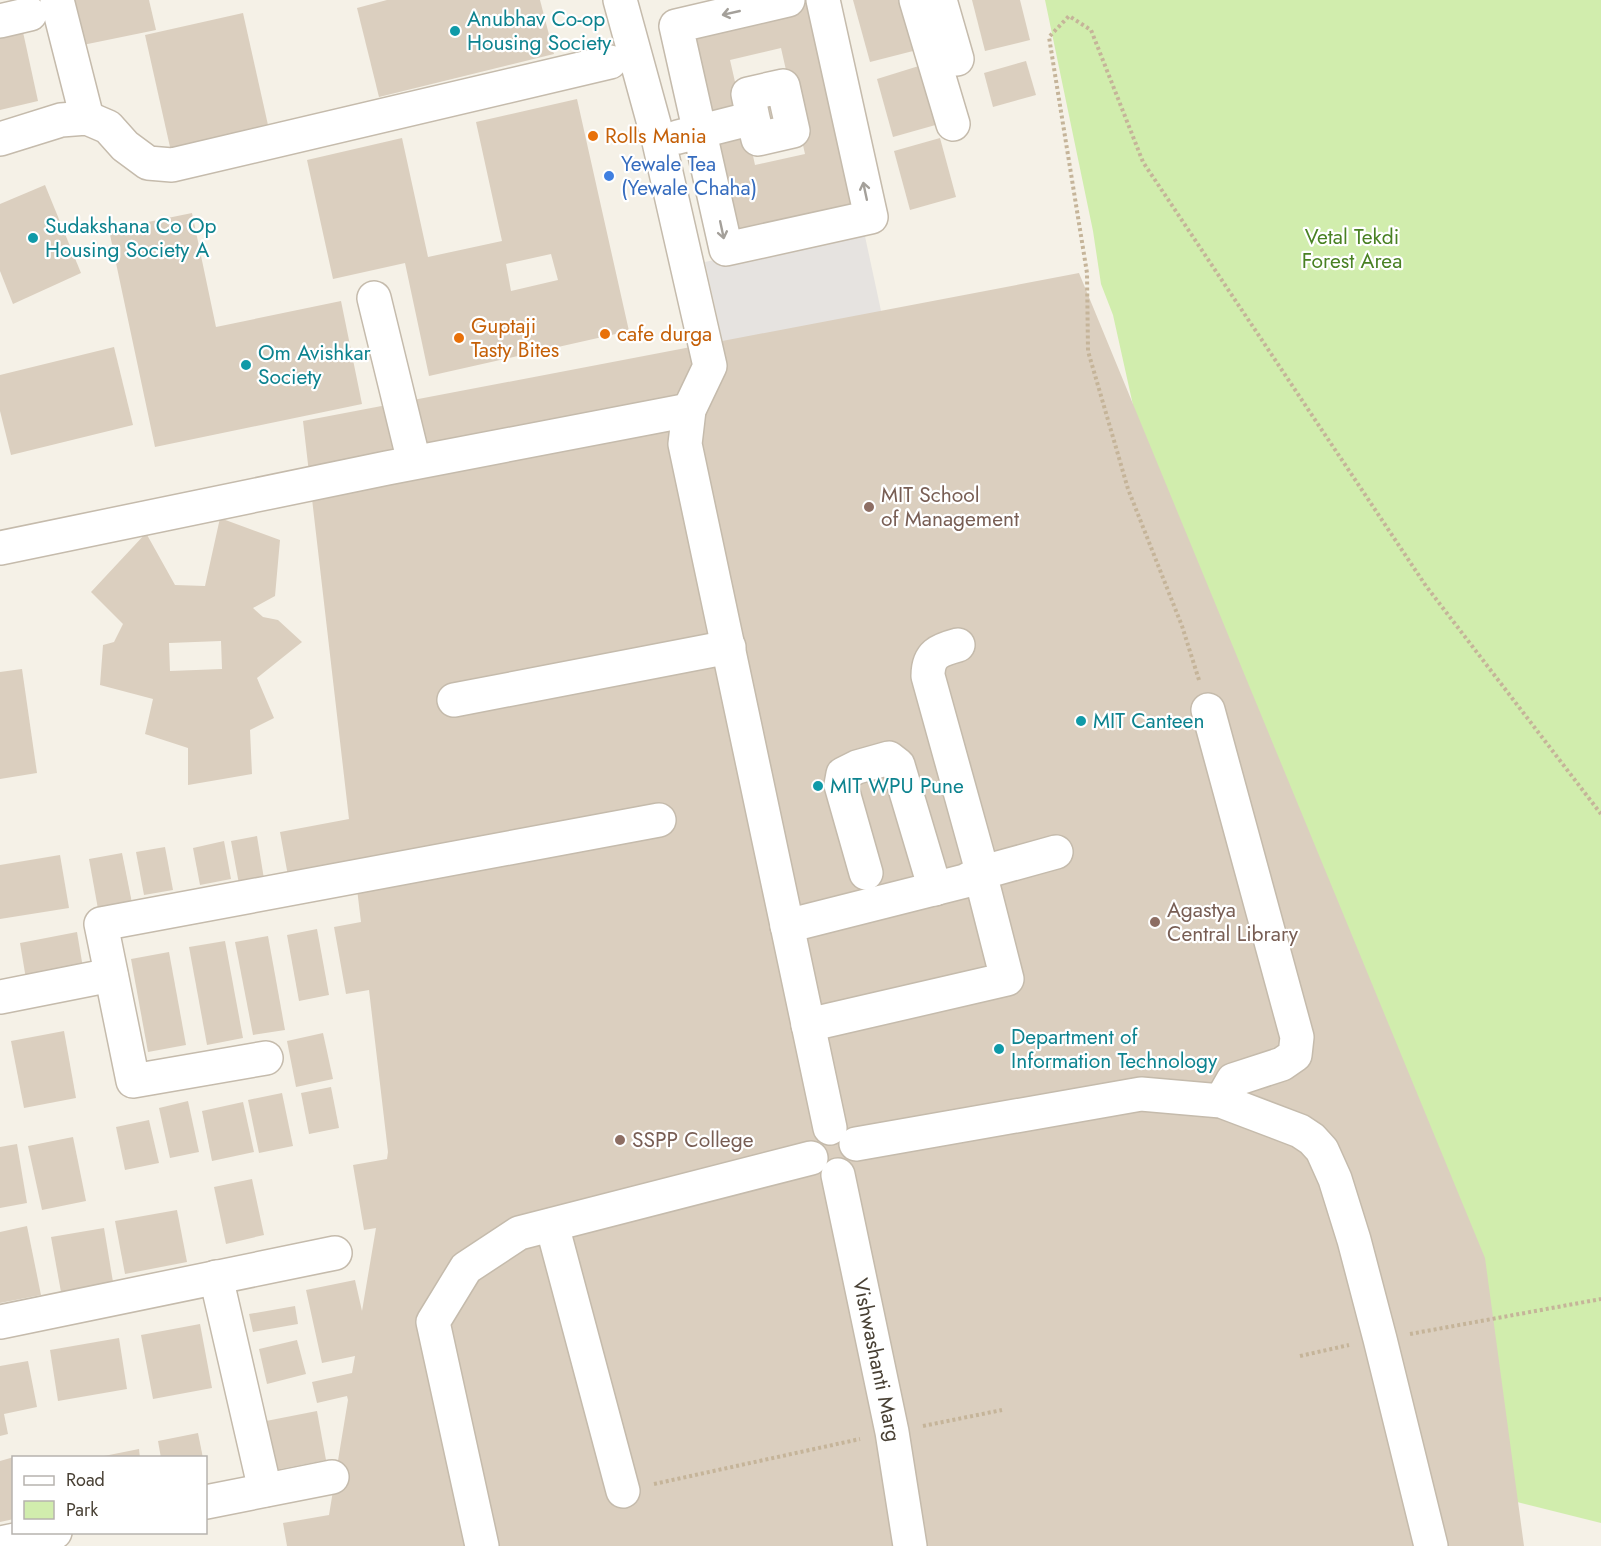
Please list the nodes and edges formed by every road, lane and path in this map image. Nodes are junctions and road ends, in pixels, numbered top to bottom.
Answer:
1 (620, 0) edge
2 (788, 0) edge
3 (823, 0) edge
4 (916, 0) edge
5 (940, 0) edge
6 (29, 12) edge
7 (610, 62) dead end
8 (753, 118) dead end
9 (74, 119) junction
10 (700, 132) junction
11 (0, 139) edge
12 (659, 142) junction
13 (374, 298) dead end
14 (689, 410) junction
15 (414, 462) junction
16 (0, 548) edge
17 (958, 645) dead end
18 (729, 647) junction
19 (454, 700) dead end
20 (1208, 710) joint
21 (1601, 814) edge
22 (659, 820) dead end
23 (1056, 852) dead end
24 (866, 873) dead end
25 (980, 873) junction
26 (935, 889) junction
27 (788, 926) junction
28 (111, 975) junction
29 (0, 997) edge
30 (808, 1025) junction
31 (266, 1058) dead end
32 (1221, 1101) junction
33 (843, 1136) junction
34 (825, 1167) junction
35 (552, 1225) junction
36 (334, 1253) dead end
37 (216, 1277) junction
38 (1601, 1299) edge
39 (0, 1322) edge
40 (1380, 1339) junction
41 (1300, 1356) dead end
42 (1002, 1410) dead end
43 (892, 1432) junction
44 (332, 1477) dead end
45 (265, 1490) junction
46 (623, 1491) joint
47 (207, 1502) edge
48 (50, 1534) edge
49 (0, 1544) edge
50 (482, 1546) edge
51 (910, 1546) edge
52 (1431, 1546) edge

1 - 12 street
2 -> 10 street
10 -> 3 street
4 - 5 street
6 - 9 street
7 - 9 street
8 - 10 street
9 - 11 street
10 - 12 street
12 - 14 street
13 - 15 street
14 - 15 street
14 - 18 street
15 - 16 street
17 - 25 street
18 - 19 street
18 - 27 street
20 - 21 path
20 - 32 street
22 - 28 street
23 - 25 street
24 - 26 street
25 - 26 street
25 - 30 street
26 - 27 street
27 - 30 street
28 - 29 street
28 - 31 street
30 - 33 street
32 - 33 street
32 - 40 street
33 - 34 street
33 - 34 street
34 - 35 street
34 - 43 street, Vishwashanti Marg
35 - 46 street
35 - 50 street
36 - 37 street
37 - 39 street
37 - 45 street
38 - 40 path
40 - 41 path
40 - 52 street
42 - 43 path
43 - 46 path
43 - 51 street, Vishwashanti Marg
44 - 45 street
45 - 47 street
48 - 49 street

